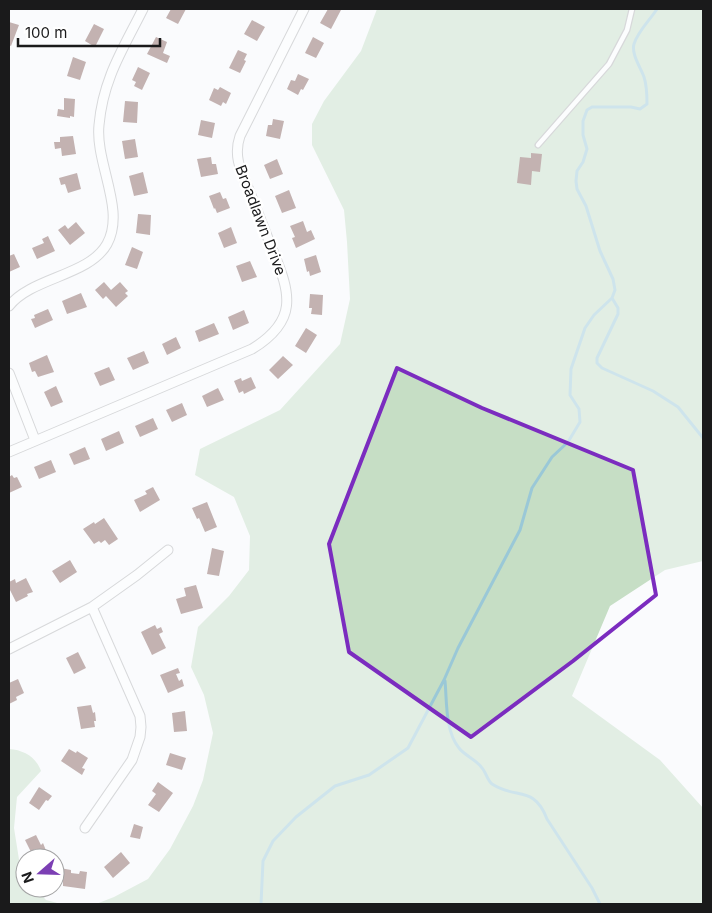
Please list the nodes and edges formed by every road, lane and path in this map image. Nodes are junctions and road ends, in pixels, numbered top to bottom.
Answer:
1 (143, 9) edge
2 (304, 9) edge
3 (632, 9) edge
4 (538, 145) dead end
5 (9, 306) edge
6 (9, 374) edge
7 (35, 440) junction
8 (9, 452) edge
9 (168, 550) dead end
10 (92, 607) junction
11 (9, 649) edge
12 (85, 828) dead end

1 - 5 street
2 - 7 street, Broadlawn Drive
3 - 4 lane
6 - 7 street
7 - 8 street, Broadlawn Drive
9 - 10 street
10 - 11 street
10 - 12 street

